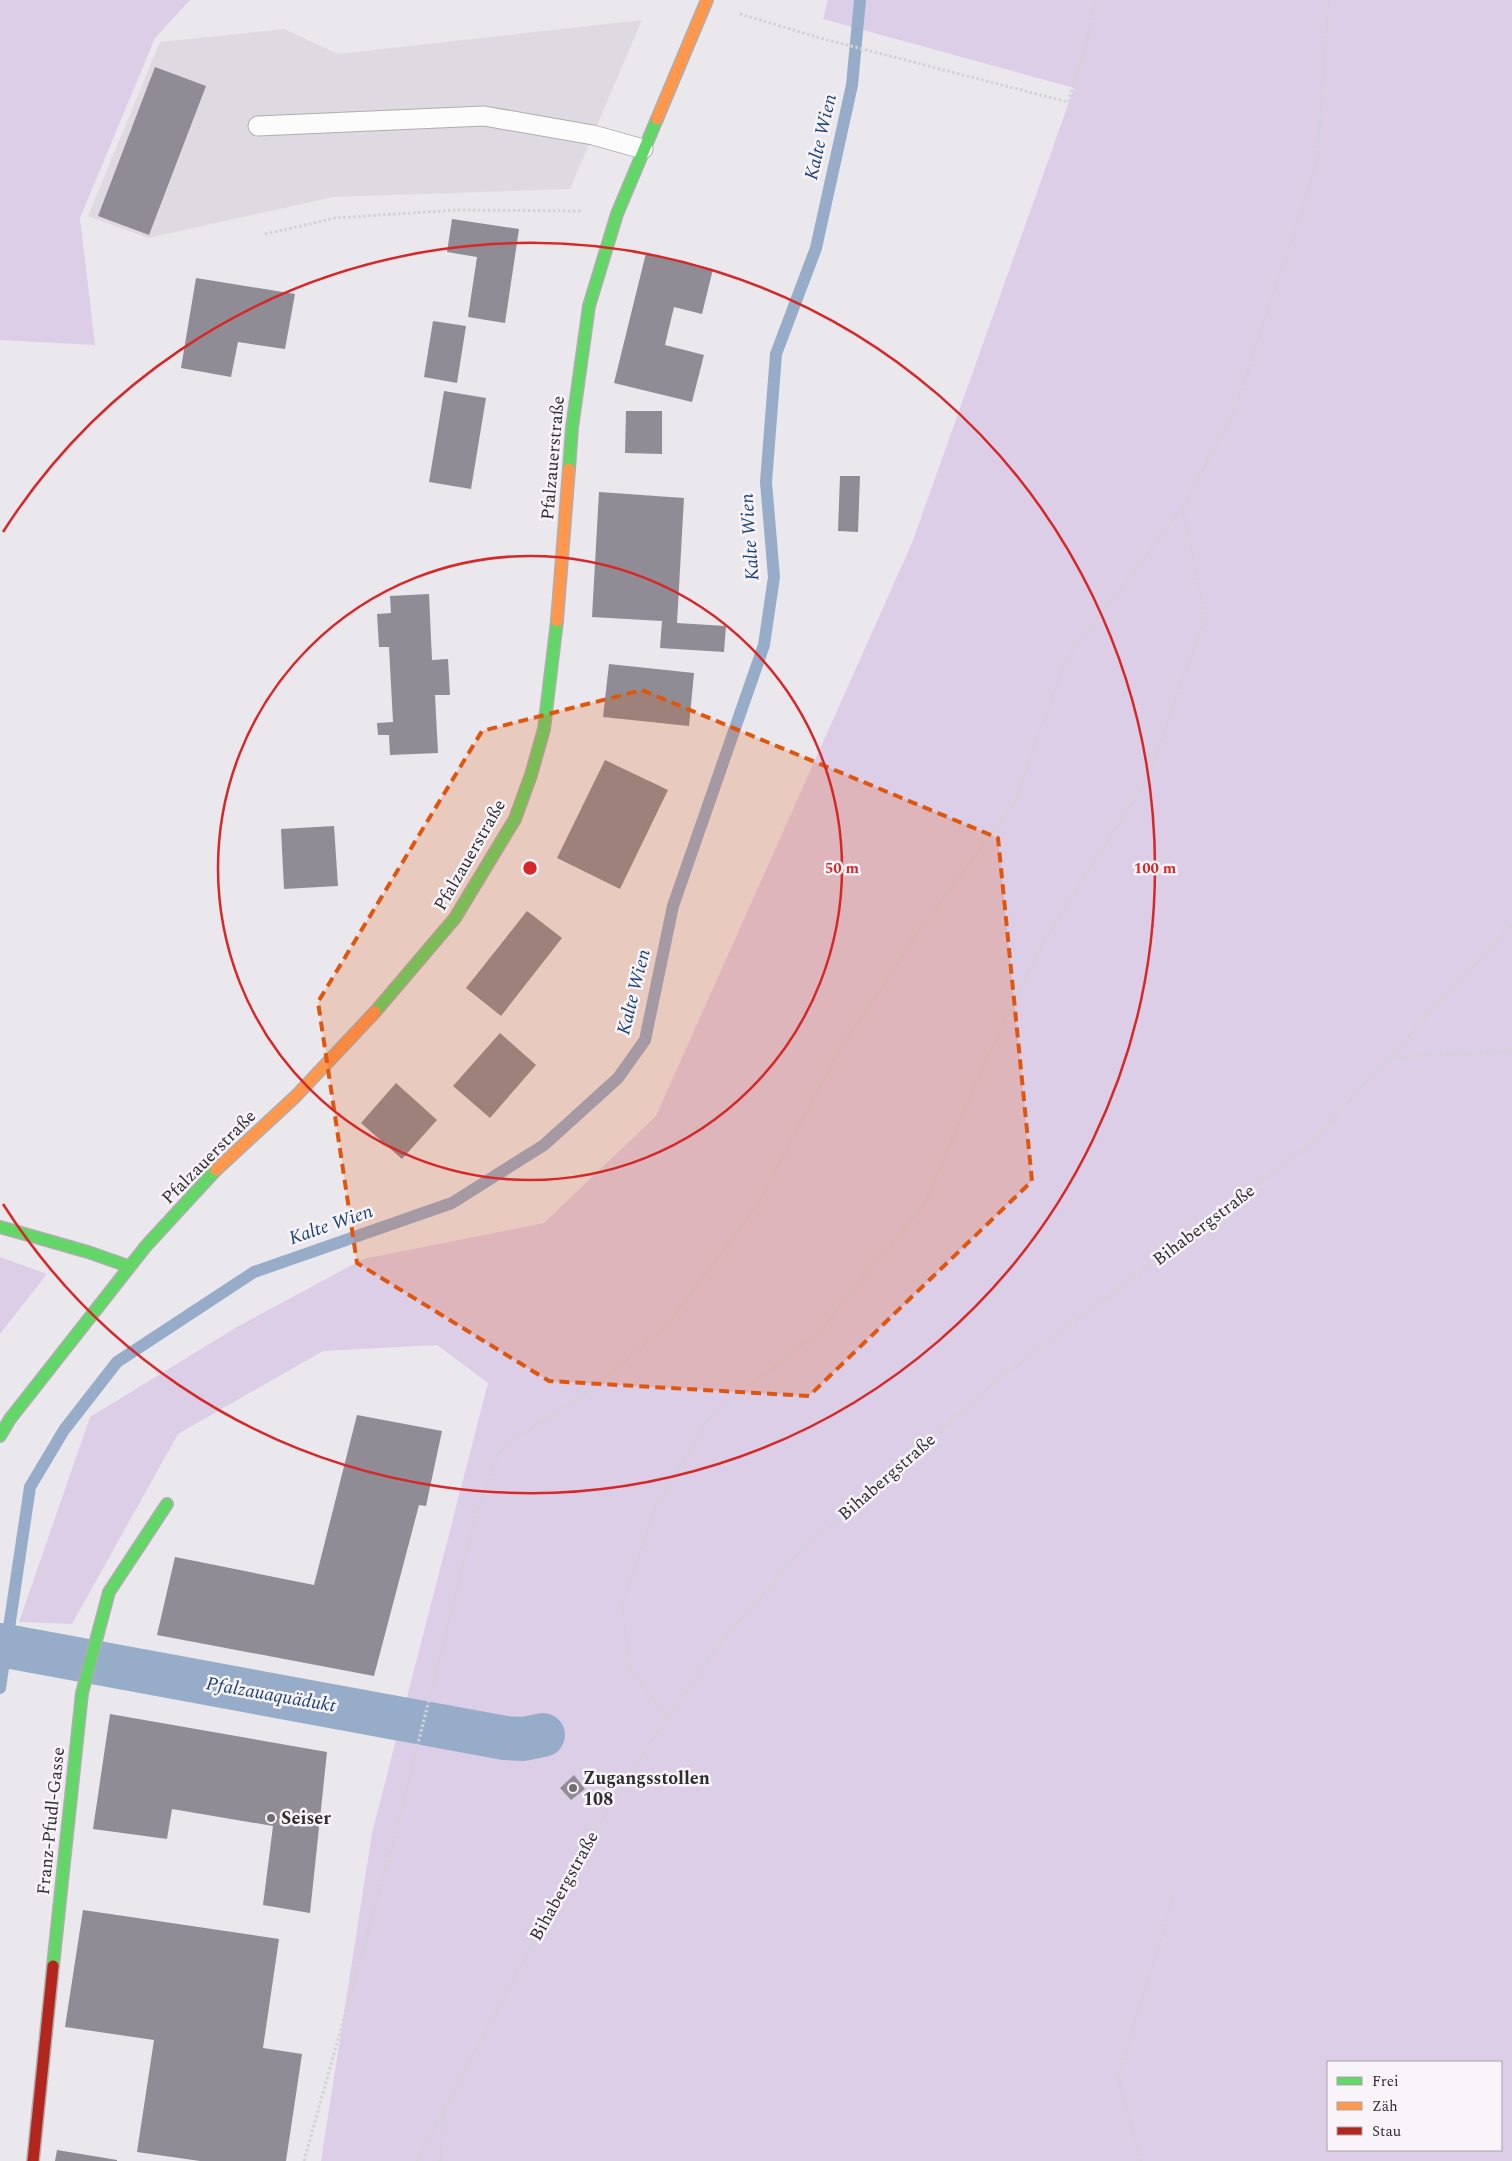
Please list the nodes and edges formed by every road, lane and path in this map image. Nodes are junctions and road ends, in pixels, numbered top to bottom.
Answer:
1 (1095, 0) edge
2 (1329, 0) edge
3 (706, 2) edge
4 (258, 126) dead end
5 (643, 148) junction
6 (617, 214) junction
7 (265, 234) dead end
8 (1183, 507) junction
9 (1512, 924) edge
10 (1512, 1052) edge
11 (1390, 1057) junction
12 (0, 1227) edge
13 (128, 1266) junction
14 (0, 1436) edge
15 (167, 1504) dead end
16 (667, 1719) junction
17 (1175, 1892) dead end
18 (445, 2106) junction
19 (33, 2161) edge
20 (304, 2161) edge
21 (417, 2161) edge
22 (440, 2161) edge
23 (1141, 2161) edge

1 - 3 path
2 - 8 path
3 - 5 street, Pfalzauerstraße
4 - 5 lane
5 - 6 street, Pfalzauerstraße
6 - 7 path
6 - 13 street, Pfalzauerstraße
8 - 16 path
8 - 20 path
9 - 11 path, Bihabergstraße
10 - 11 path
11 - 16 path, Bihabergstraße
12 - 13 street
13 - 14 street, Pfalzauerstraße
15 - 19 street, Franz-Pfudl-Gasse
16 - 18 path, Bihabergstraße
17 - 23 path
18 - 21 path, Bihabergstraße
18 - 22 path

